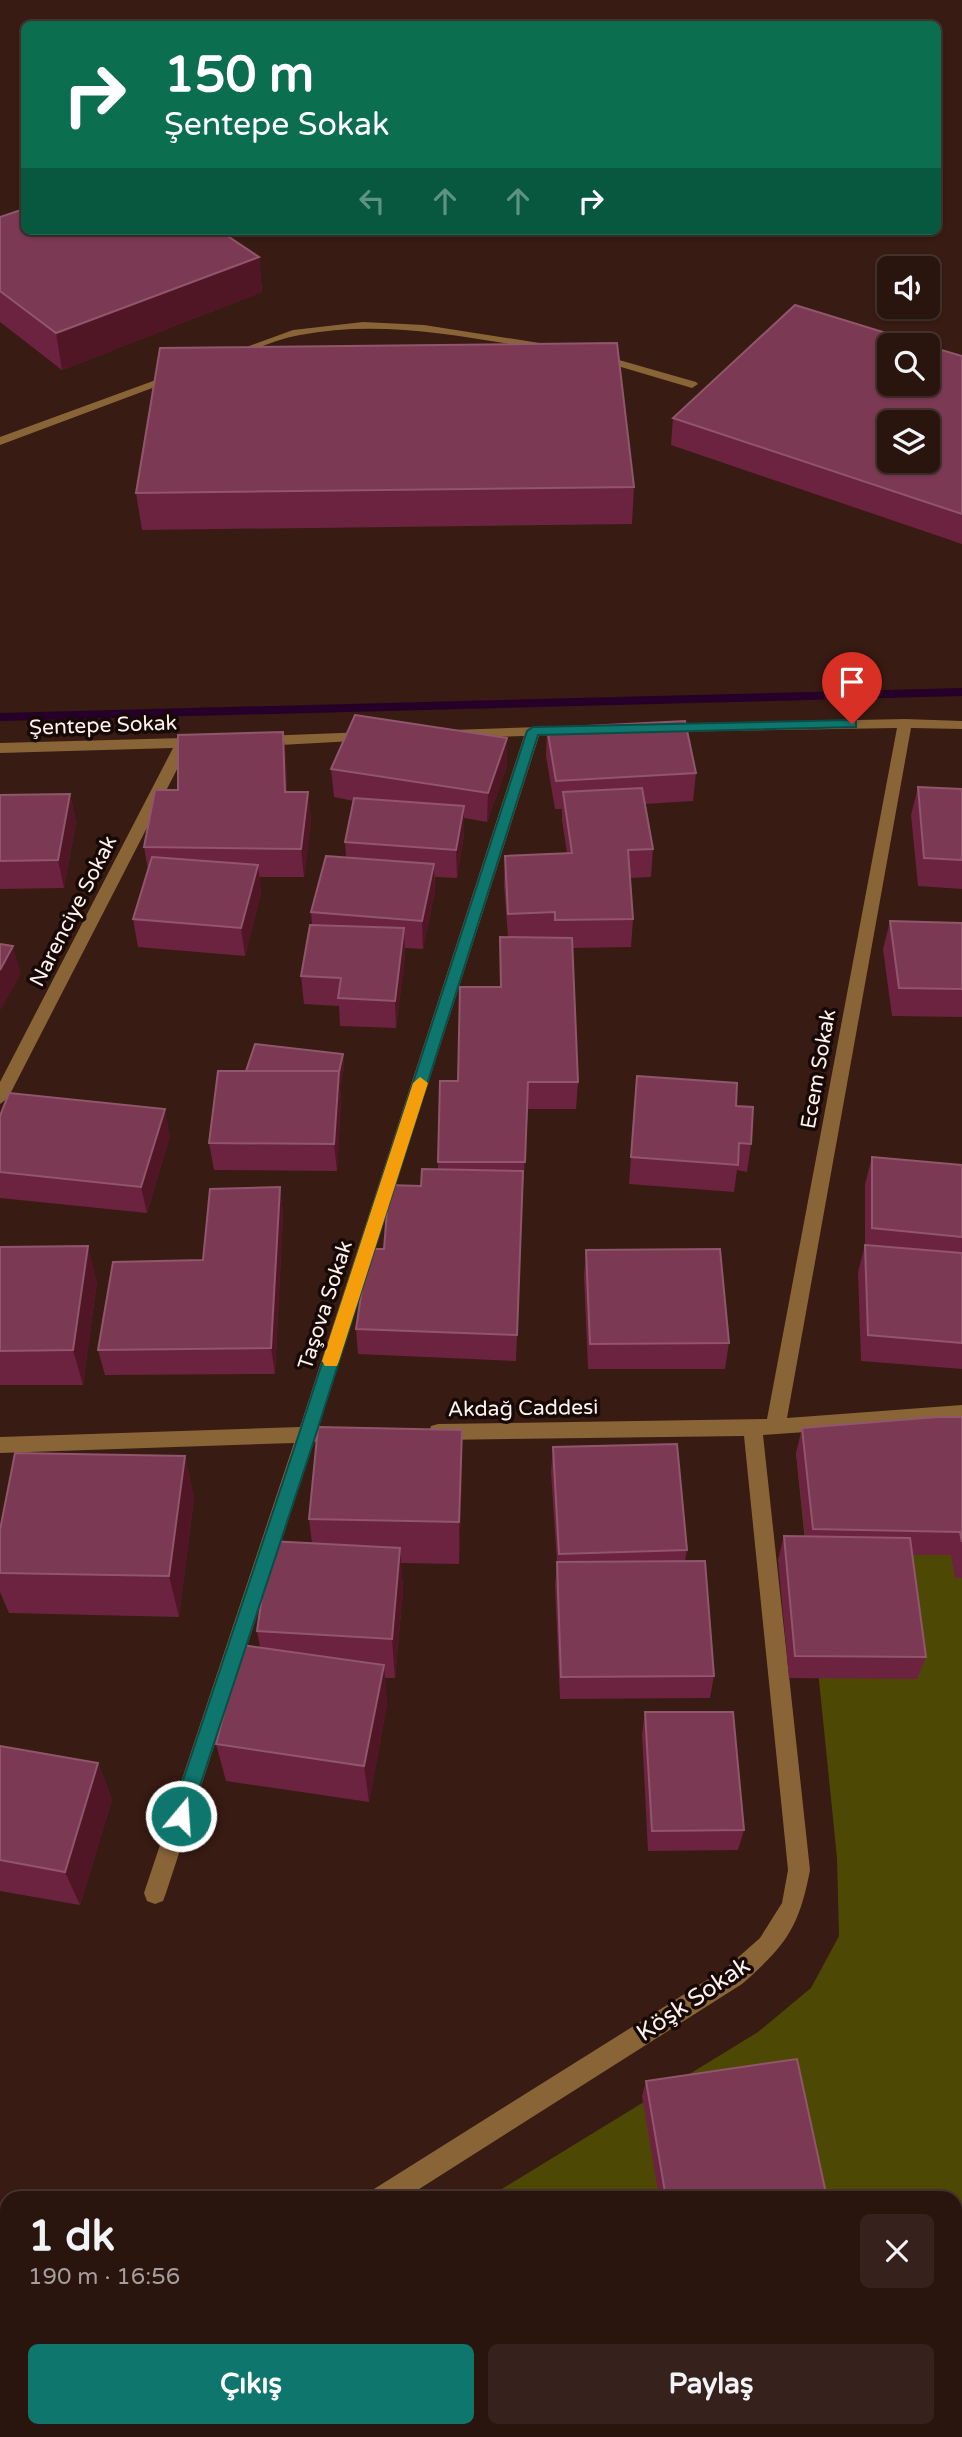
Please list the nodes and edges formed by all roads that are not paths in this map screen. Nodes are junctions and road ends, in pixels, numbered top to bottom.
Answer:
1 (565, 350) edge
2 (588, 355) edge
3 (214, 361) edge
4 (189, 371) edge
5 (692, 384) dead end
6 (0, 442) edge
7 (905, 723) junction
8 (962, 725) edge
9 (643, 728) edge
10 (588, 730) edge
11 (533, 731) junction
12 (439, 734) edge
13 (385, 736) edge
14 (250, 741) edge
15 (210, 742) edge
16 (183, 743) junction
17 (0, 748) edge
18 (0, 1098) edge
19 (962, 1413) edge
20 (776, 1424) junction
21 (753, 1428) junction
22 (419, 1432) edge
23 (335, 1433) edge
24 (307, 1434) junction
25 (0, 1445) edge
26 (155, 1893) dead end
27 (394, 2191) edge

1 - 3 street
2 - 5 street
4 - 6 street
7 - 8 street
7 - 9 street
7 - 20 street, Ecem Sokak
10 - 11 street
11 - 12 street
11 - 24 street, Taşova Sokak
13 - 14 street
15 - 16 street, Şentepe Sokak
16 - 17 street, Şentepe Sokak
16 - 18 street, Narenciye Sokak
19 - 20 street, Akdağ Caddesi
20 - 21 street, Akdağ Caddesi
21 - 22 street, Akdağ Caddesi
21 - 27 street, Köşk Sokak
23 - 24 street
24 - 25 street
24 - 26 street, Taşova Sokak

